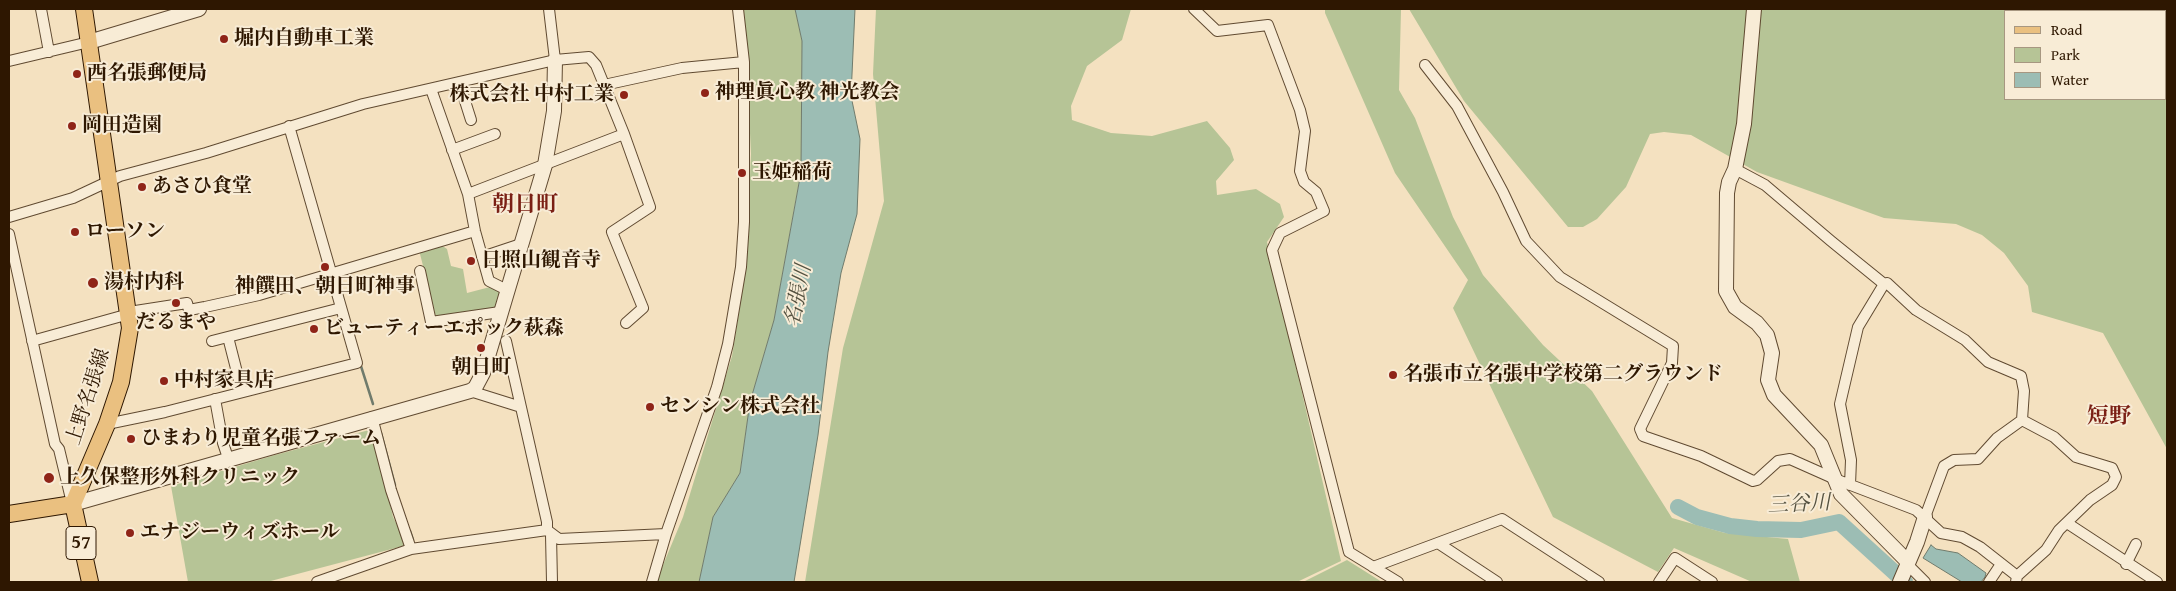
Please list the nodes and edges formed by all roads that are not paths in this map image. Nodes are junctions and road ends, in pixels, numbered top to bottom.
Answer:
1 (41, 9) edge
2 (84, 9) edge
3 (199, 9) edge
4 (549, 9) edge
5 (738, 9) edge
6 (1194, 9) edge
7 (1754, 9) edge
8 (89, 42) junction
9 (49, 52) junction
10 (555, 60) junction
11 (9, 61) edge
12 (744, 62) junction
13 (1426, 65) dead end
14 (459, 82) junction
15 (604, 85) junction
16 (431, 89) junction
17 (471, 120) dead end
18 (289, 126) junction
19 (495, 134) dead end
20 (624, 134) junction
21 (452, 150) junction
22 (546, 165) junction
23 (1735, 169) junction
24 (109, 182) junction
25 (468, 194) junction
26 (9, 217) edge
27 (475, 231) junction
28 (9, 234) edge
29 (521, 244) junction
30 (482, 257) junction
31 (420, 272) dead end
32 (332, 273) junction
33 (1884, 284) junction
34 (507, 290) junction
35 (341, 308) junction
36 (500, 312) junction
37 (129, 313) junction
38 (626, 323) dead end
39 (228, 337) junction
40 (32, 341) junction
41 (506, 341) dead end
42 (212, 342) dead end
43 (470, 391) junction
44 (242, 392) junction
45 (215, 399) junction
46 (521, 407) junction
47 (372, 418) junction
48 (2022, 420) junction
49 (106, 424) junction
50 (229, 461) junction
51 (1835, 480) junction
52 (1850, 485) junction
53 (72, 504) junction
54 (9, 514) edge
55 (1924, 517) junction
56 (2067, 524) junction
57 (549, 533) junction
58 (666, 534) junction
59 (1438, 543) junction
60 (2136, 544) dead end
61 (410, 545) junction
62 (2000, 564) junction
63 (2126, 564) junction
64 (1907, 565) junction
65 (1373, 567) junction
66 (2016, 579) edge
67 (1594, 581) edge
68 (90, 582) edge
69 (317, 582) edge
70 (552, 582) edge
71 (652, 582) edge
72 (1398, 582) edge
73 (1497, 582) edge
74 (1659, 582) edge
75 (1712, 582) edge
76 (1900, 582) edge
77 (1925, 582) edge
78 (1989, 582) edge
79 (2157, 582) edge

1 - 9 street
2 - 8 main road, 57
3 - 8 street
4 - 10 street
5 - 12 street
6 - 65 street
7 - 23 street
8 - 9 street
8 - 24 main road, 上野名張線 / 57
9 - 11 street
10 - 14 street
10 - 15 street
10 - 22 street
12 - 15 street
12 - 58 street
13 - 51 street
14 - 16 street
14 - 17 street
15 - 20 street
16 - 18 street
16 - 21 street
18 - 24 street
18 - 32 street
19 - 21 street
20 - 22 street
20 - 38 street
21 - 25 street
22 - 25 street
22 - 29 street
23 - 33 street
23 - 51 street
24 - 26 street
24 - 37 main road, 上野名張線 / 57
25 - 27 street
27 - 30 street
27 - 32 street
28 - 40 street
29 - 30 street
29 - 34 street
30 - 34 street
31 - 36 street
32 - 35 street
32 - 37 street
33 - 48 street
33 - 52 street
34 - 36 street
35 - 39 street
35 - 44 street
36 - 43 street
37 - 40 street
37 - 49 main road, 上野名張線 / 57
39 - 42 street
39 - 44 street
40 - 53 street
41 - 46 street
43 - 46 street
43 - 47 street
44 - 45 street
45 - 49 street
45 - 50 street
46 - 57 street
47 - 50 street
47 - 61 street
48 - 55 street
48 - 56 street
49 - 53 main road, 上野名張線 / 57
50 - 53 street
51 - 52 street
51 - 64 street
52 - 55 street
53 - 54 main road
53 - 68 main road, 57
55 - 62 street
55 - 64 street
56 - 63 street
56 - 66 street
57 - 58 street
57 - 61 street
57 - 70 street
58 - 71 street
59 - 65 street
59 - 67 street
59 - 73 street
60 - 63 street
61 - 69 street
62 - 66 street
62 - 78 street
63 - 79 street
64 - 76 street
64 - 77 street
65 - 72 street
74 - 75 street

